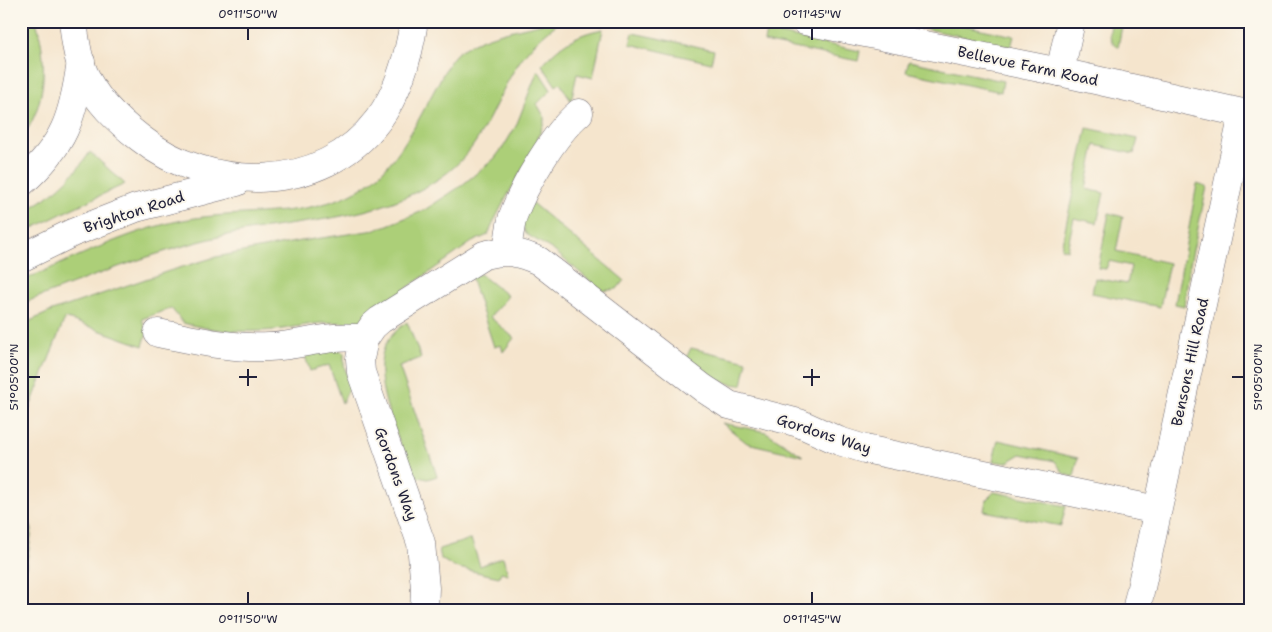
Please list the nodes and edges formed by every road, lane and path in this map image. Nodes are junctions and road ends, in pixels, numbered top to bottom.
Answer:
1 (414, 21) edge
2 (436, 21) edge
3 (804, 21) edge
4 (1071, 21) edge
5 (73, 37) edge
6 (408, 53) junction
7 (1060, 72) junction
8 (578, 113) dead end
9 (1247, 114) edge
10 (251, 179) junction
11 (21, 183) edge
12 (507, 250) junction
13 (21, 258) edge
14 (158, 333) dead end
15 (364, 339) junction
16 (1157, 510) junction
17 (424, 611) edge
18 (1136, 611) edge

1 - 6 street
2 - 6 street
3 - 7 street, Bellevue Farm Road
4 - 7 street
5 - 10 street
5 - 11 street
6 - 10 street
7 - 9 street, Bellevue Farm Road
8 - 12 street
9 - 16 street, Bensons Hill Road
10 - 13 street, Brighton Road
12 - 15 street
12 - 16 street, Gordons Way
14 - 15 street
15 - 17 street, Gordons Way
16 - 18 street, Bensons Hill Road

